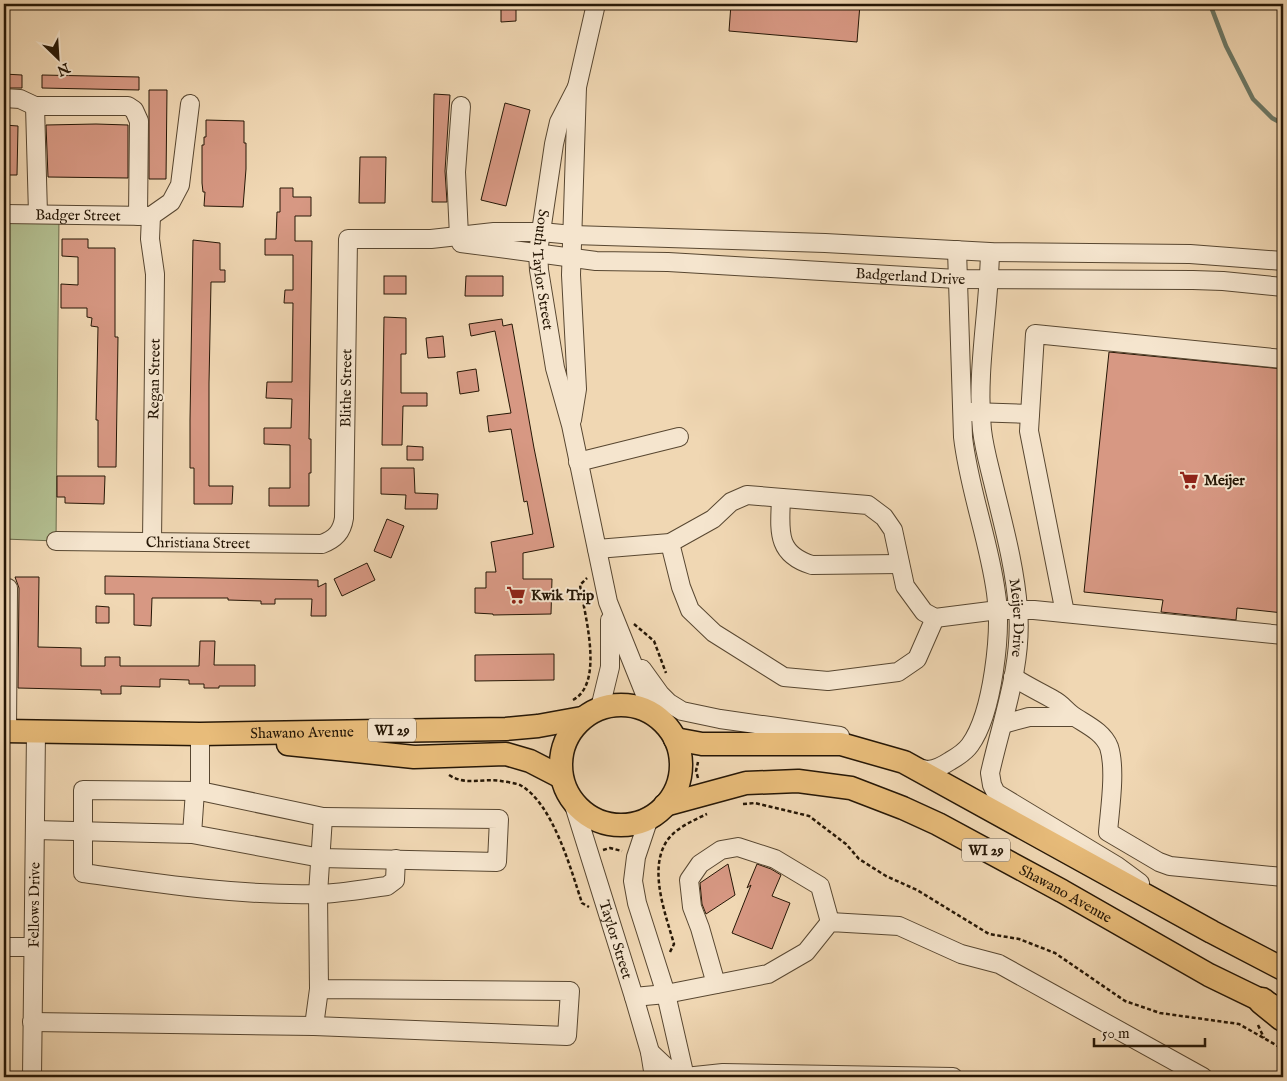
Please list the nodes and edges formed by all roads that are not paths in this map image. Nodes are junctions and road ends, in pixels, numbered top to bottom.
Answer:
1 (596, 4) edge
2 (577, 87) junction
3 (4, 98) edge
4 (190, 104) dead end
5 (35, 106) junction
6 (461, 106) dead end
7 (4, 214) edge
8 (38, 214) junction
9 (144, 216) junction
10 (541, 232) junction
11 (573, 235) junction
12 (459, 236) junction
13 (431, 239) junction
14 (957, 250) junction
15 (538, 252) junction
16 (990, 252) junction
17 (572, 258) junction
18 (1283, 261) edge
19 (957, 279) junction
20 (989, 280) junction
21 (1283, 287) edge
22 (1283, 359) edge
23 (962, 412) junction
24 (982, 412) junction
25 (1030, 414) junction
26 (571, 425) junction
27 (679, 437) dead end
28 (578, 462) junction
29 (781, 498) junction
30 (338, 534) joint
31 (56, 541) dead end
32 (152, 542) junction
33 (670, 543) junction
34 (597, 549) junction
35 (900, 564) junction
36 (8, 588) dead end
37 (608, 602) junction
38 (998, 610) junction
39 (1019, 610) junction
40 (1065, 613) junction
41 (935, 618) junction
42 (1283, 635) edge
43 (623, 640) junction
44 (1013, 678) junction
45 (583, 710) junction
46 (653, 714) junction
47 (1074, 717) junction
48 (1003, 724) junction
49 (6, 731) edge
50 (36, 732) junction
51 (200, 734) junction
52 (675, 739) junction
53 (908, 764) junction
54 (562, 777) junction
55 (197, 791) junction
56 (573, 802) junction
57 (657, 812) junction
58 (322, 817) junction
59 (35, 830) junction
60 (83, 831) junction
61 (192, 834) junction
62 (321, 858) junction
63 (396, 859) junction
64 (1283, 877) edge
65 (318, 894) junction
66 (1179, 914) junction
67 (830, 922) junction
68 (4, 947) edge
69 (33, 947) junction
70 (1283, 969) edge
71 (716, 984) junction
72 (319, 989) junction
73 (666, 994) junction
74 (634, 997) junction
75 (1272, 1006) edge
76 (1283, 1018) edge
77 (32, 1022) junction
78 (314, 1026) junction
79 (650, 1052) junction
80 (32, 1077) edge
81 (654, 1077) edge
82 (684, 1077) edge
83 (954, 1077) edge
84 (1203, 1077) edge

1 - 2 street, South Taylor Street
2 - 10 street, South Taylor Street
2 - 11 street, South Taylor Street
3 - 5 street, Regan Street
4 - 9 street
5 - 8 street
5 - 9 street, Regan Street
6 - 12 street
7 - 8 street, Badger Street
8 - 9 street, Badger Street
9 - 32 street, Regan Street
10 - 11 street, Badgerland Drive
10 - 12 street
10 - 15 street, South Taylor Street
11 - 14 street, Badgerland Drive
11 - 17 street, South Taylor Street
12 - 13 street
13 - 15 street
13 - 30 street, Blithe Street
14 - 16 street, Badgerland Drive
14 - 19 street, Meijer Drive
15 - 17 street, Badgerland Drive
15 - 26 street, South Taylor Street
16 - 18 street, Badgerland Drive
16 - 20 street, Meijer Drive
17 - 19 street, Badgerland Drive
17 - 26 street, South Taylor Street
19 - 20 street, Badgerland Drive
19 - 23 street, Meijer Drive
20 - 21 street, Badgerland Drive
20 - 24 street, Meijer Drive
22 - 25 street
23 - 24 street
23 - 38 street, Meijer Drive
24 - 25 street
24 - 39 street, Meijer Drive
25 - 40 street
26 - 28 street, South Taylor Street
27 - 28 street
28 - 34 street, South Taylor Street
29 - 33 street
29 - 35 street
29 - 35 street
30 - 32 street, Christiana Street
31 - 32 street, Christiana Street
33 - 34 street
33 - 41 street
34 - 37 street, South Taylor Street
35 - 41 street
36 - 49 street
37 - 43 street, South Taylor Street
37 - 45 street, South Taylor Street
38 - 39 street
38 - 41 street
38 - 53 street, Meijer Drive
39 - 40 street
39 - 44 street, Meijer Drive
40 - 42 street
43 - 46 street, South Taylor Street
43 - 53 street
44 - 47 street
44 - 48 street, Meijer Drive
45 - 46 main road, WI 29
45 - 51 main road, Shawano Avenue / WI 29
45 - 54 main road, WI 29
46 - 52 main road, WI 29
47 - 48 street
47 - 64 street
48 - 66 street, Meijer Drive
49 - 50 main road, Shawano Avenue / WI 29
50 - 51 main road, Shawano Avenue / WI 29
50 - 59 street, Fellows Drive
51 - 54 main road, Shawano Avenue / WI 29
51 - 55 street
52 - 53 main road, WI 29
52 - 57 main road, WI 29
53 - 66 main road, WI 29
54 - 56 main road, WI 29
55 - 58 street
55 - 60 street
55 - 61 street
56 - 57 main road, WI 29
56 - 74 street, Taylor Street
57 - 73 street, Taylor Street
57 - 75 main road, Shawano Avenue / WI 29
58 - 62 street
58 - 63 street
59 - 60 street
59 - 69 street, Fellows Drive
60 - 61 street
60 - 65 street
61 - 62 street
62 - 63 street
62 - 65 street
63 - 65 street
65 - 72 street
66 - 70 main road, WI 29
67 - 71 street
67 - 71 street
67 - 84 street
68 - 69 street
69 - 77 street, Fellows Drive
71 - 73 street
72 - 78 street
72 - 78 street
73 - 74 street
73 - 82 street, Taylor Street
74 - 79 street, Taylor Street
75 - 76 highway
77 - 78 street
77 - 80 street, Fellows Drive
79 - 81 street, Taylor Street
79 - 82 street
82 - 83 street

